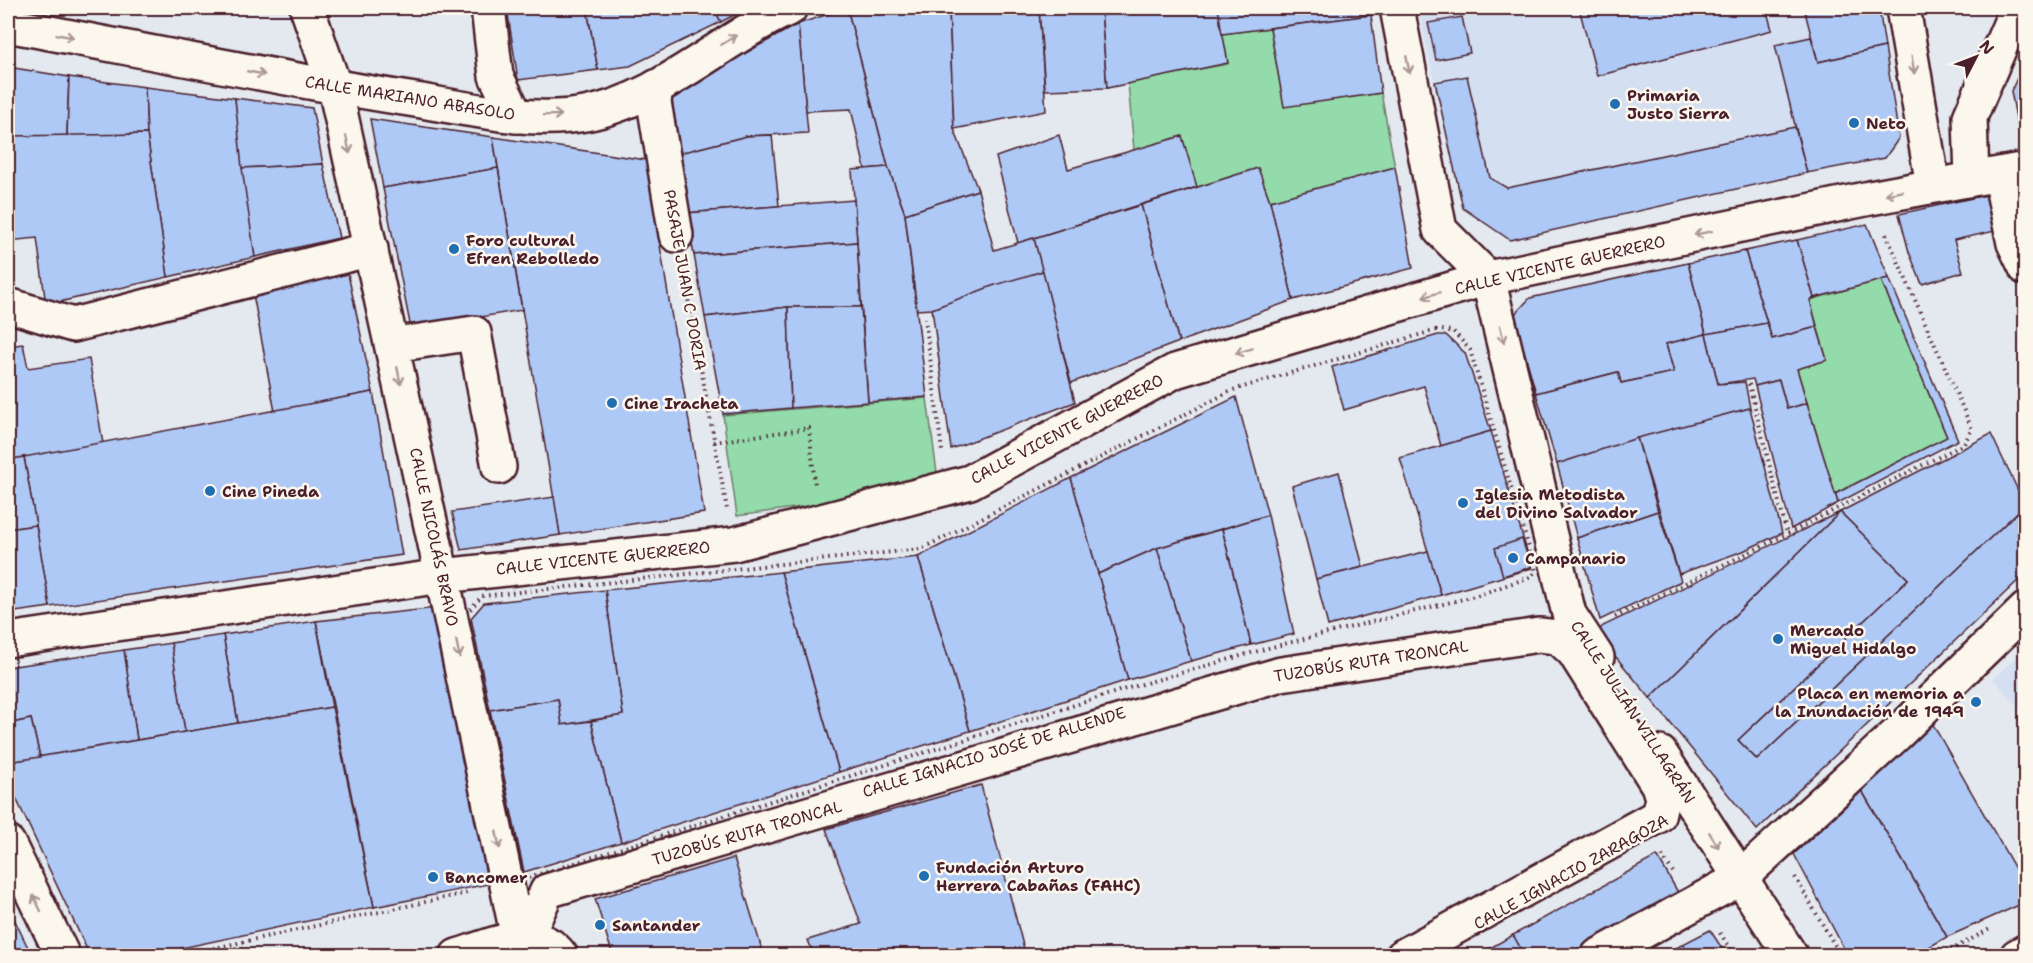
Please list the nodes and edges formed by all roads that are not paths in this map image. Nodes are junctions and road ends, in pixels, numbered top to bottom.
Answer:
1 (308, 8) edge
2 (488, 8) edge
3 (790, 8) edge
4 (1397, 8) edge
5 (1903, 8) edge
6 (2017, 8) edge
7 (8, 25) edge
8 (656, 87) junction
9 (335, 88) junction
10 (516, 116) junction
11 (2000, 174) edge
12 (1932, 186) junction
13 (676, 235) road end
14 (371, 249) junction
15 (2025, 268) edge
16 (1488, 278) junction
17 (8, 305) edge
18 (392, 343) junction
19 (499, 467) dead end
20 (442, 576) junction
21 (2025, 609) edge
22 (1569, 614) junction
23 (8, 640) edge
24 (1693, 805) junction
25 (8, 843) edge
26 (1738, 879) junction
27 (514, 944) edge
28 (2025, 951) edge
29 (63, 956) edge
30 (457, 956) edge
31 (561, 956) edge
32 (1403, 956) edge
33 (1418, 956) edge
34 (1599, 956) edge
35 (1791, 956) edge
36 (2017, 956) edge

1 - 9 street, CALLE NICOLÁS BRAVO
2 - 10 street
8 -> 3 street, CALLE MARIANO ABASOLO
4 -> 16 street
5 -> 12 street
6 - 11 street
7 -> 9 street, CALLE MARIANO ABASOLO
10 -> 8 street, CALLE MARIANO ABASOLO
8 - 13 street, PASAJE JUAN C DORIA
9 - 10 street, CALLE MARIANO ABASOLO
9 -> 14 street, CALLE NICOLÁS BRAVO
11 - 12 street, CALLE VICENTE GUERRERO
11 - 15 street
12 -> 16 street, CALLE VICENTE GUERRERO
14 - 17 street
14 - 18 street, CALLE NICOLÁS BRAVO
16 -> 20 street, CALLE VICENTE GUERRERO
16 -> 22 street, CALLE JULIÁN VILLAGRÁN
18 - 19 street
18 -> 20 street, CALLE NICOLÁS BRAVO
20 - 23 street, CALLE VICENTE GUERRERO
20 -> 27 street, CALLE NICOLÁS BRAVO
21 - 26 street
22 - 24 street, CALLE JULIÁN VILLAGRÁN
22 - 27 street, CALLE IGNACIO JOSÉ DE ALLENDE
24 -> 26 street, CALLE JULIÁN VILLAGRÁN
24 - 33 street, CALLE IGNACIO ZARAGOZA
29 -> 25 street
26 - 34 street
26 - 35 street, CALLE JULIÁN VILLAGRÁN
27 - 30 street
27 - 31 street
27 - 32 street, TUZOBÚS RUTA TRONCAL
28 - 36 street

